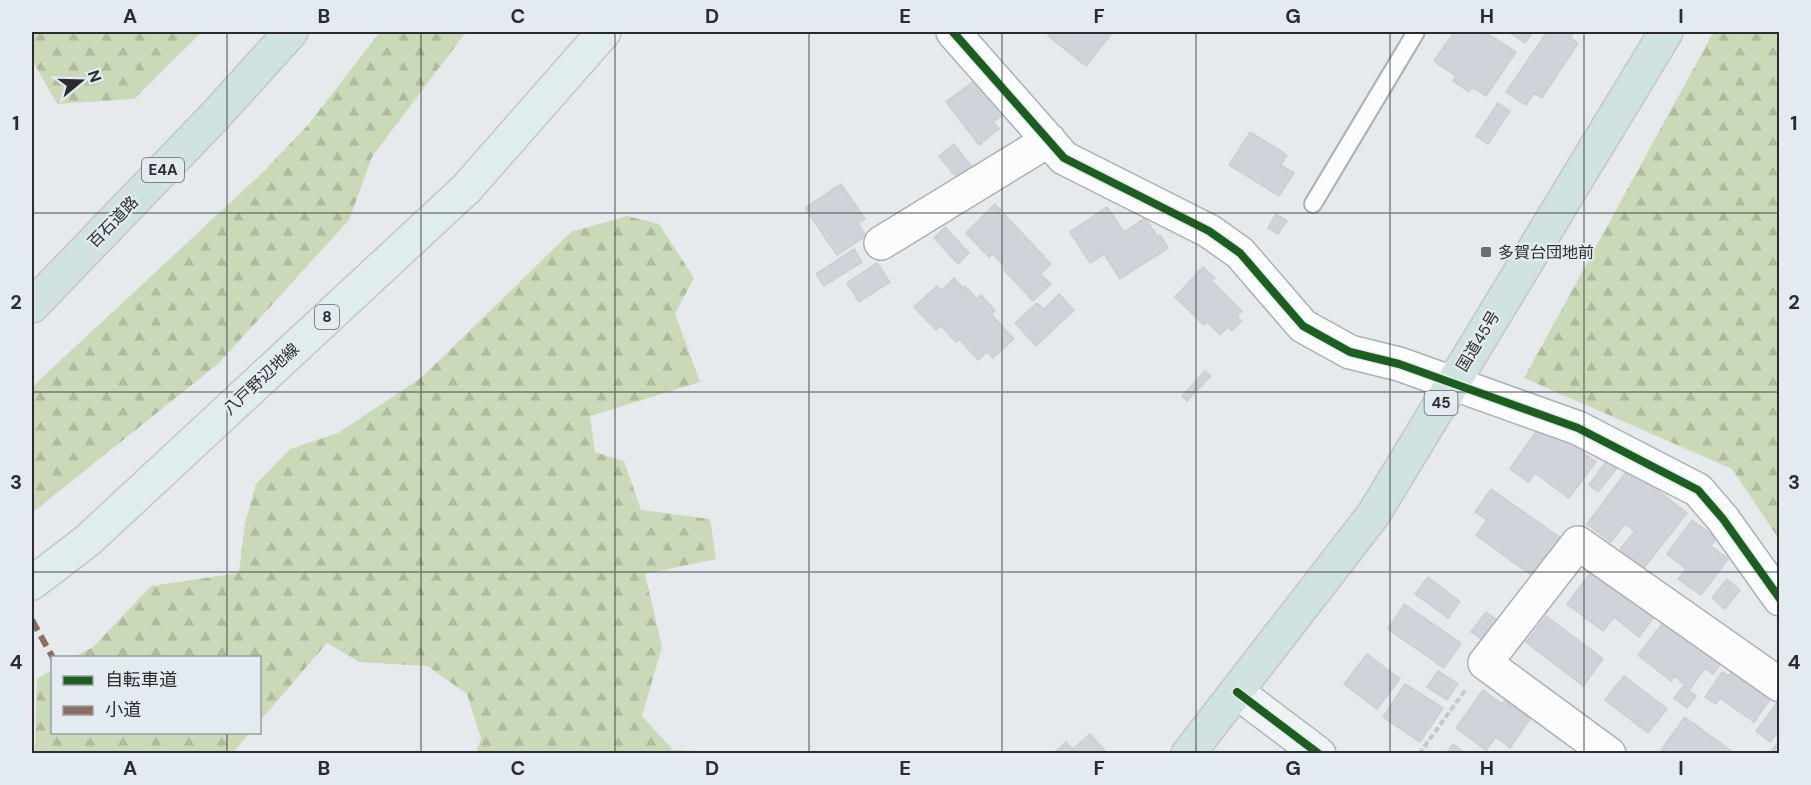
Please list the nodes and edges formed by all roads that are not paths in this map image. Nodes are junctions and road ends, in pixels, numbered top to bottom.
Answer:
1 (291, 32) edge
2 (604, 32) edge
3 (953, 32) edge
4 (1416, 32) edge
5 (1666, 32) edge
6 (1049, 140) junction
7 (1313, 204) dead end
8 (881, 243) dead end
9 (32, 306) edge
10 (1452, 384) junction
11 (32, 583) edge
12 (1779, 599) edge
13 (1779, 685) edge
14 (1237, 692) junction
15 (1188, 753) edge
16 (1319, 753) edge
17 (1609, 753) edge

1 - 9 highway, 百石道路 / E4A
2 - 11 main road, 八戸野辺地線 / 8
3 - 6 street
4 - 7 lane
5 - 10 highway, 国道45号 / 45
6 - 8 street
6 - 10 street
10 - 12 street
10 - 14 highway, 国道45号 / 45
13 - 17 street
14 - 15 highway, 国道45号 / 45
14 - 16 street

